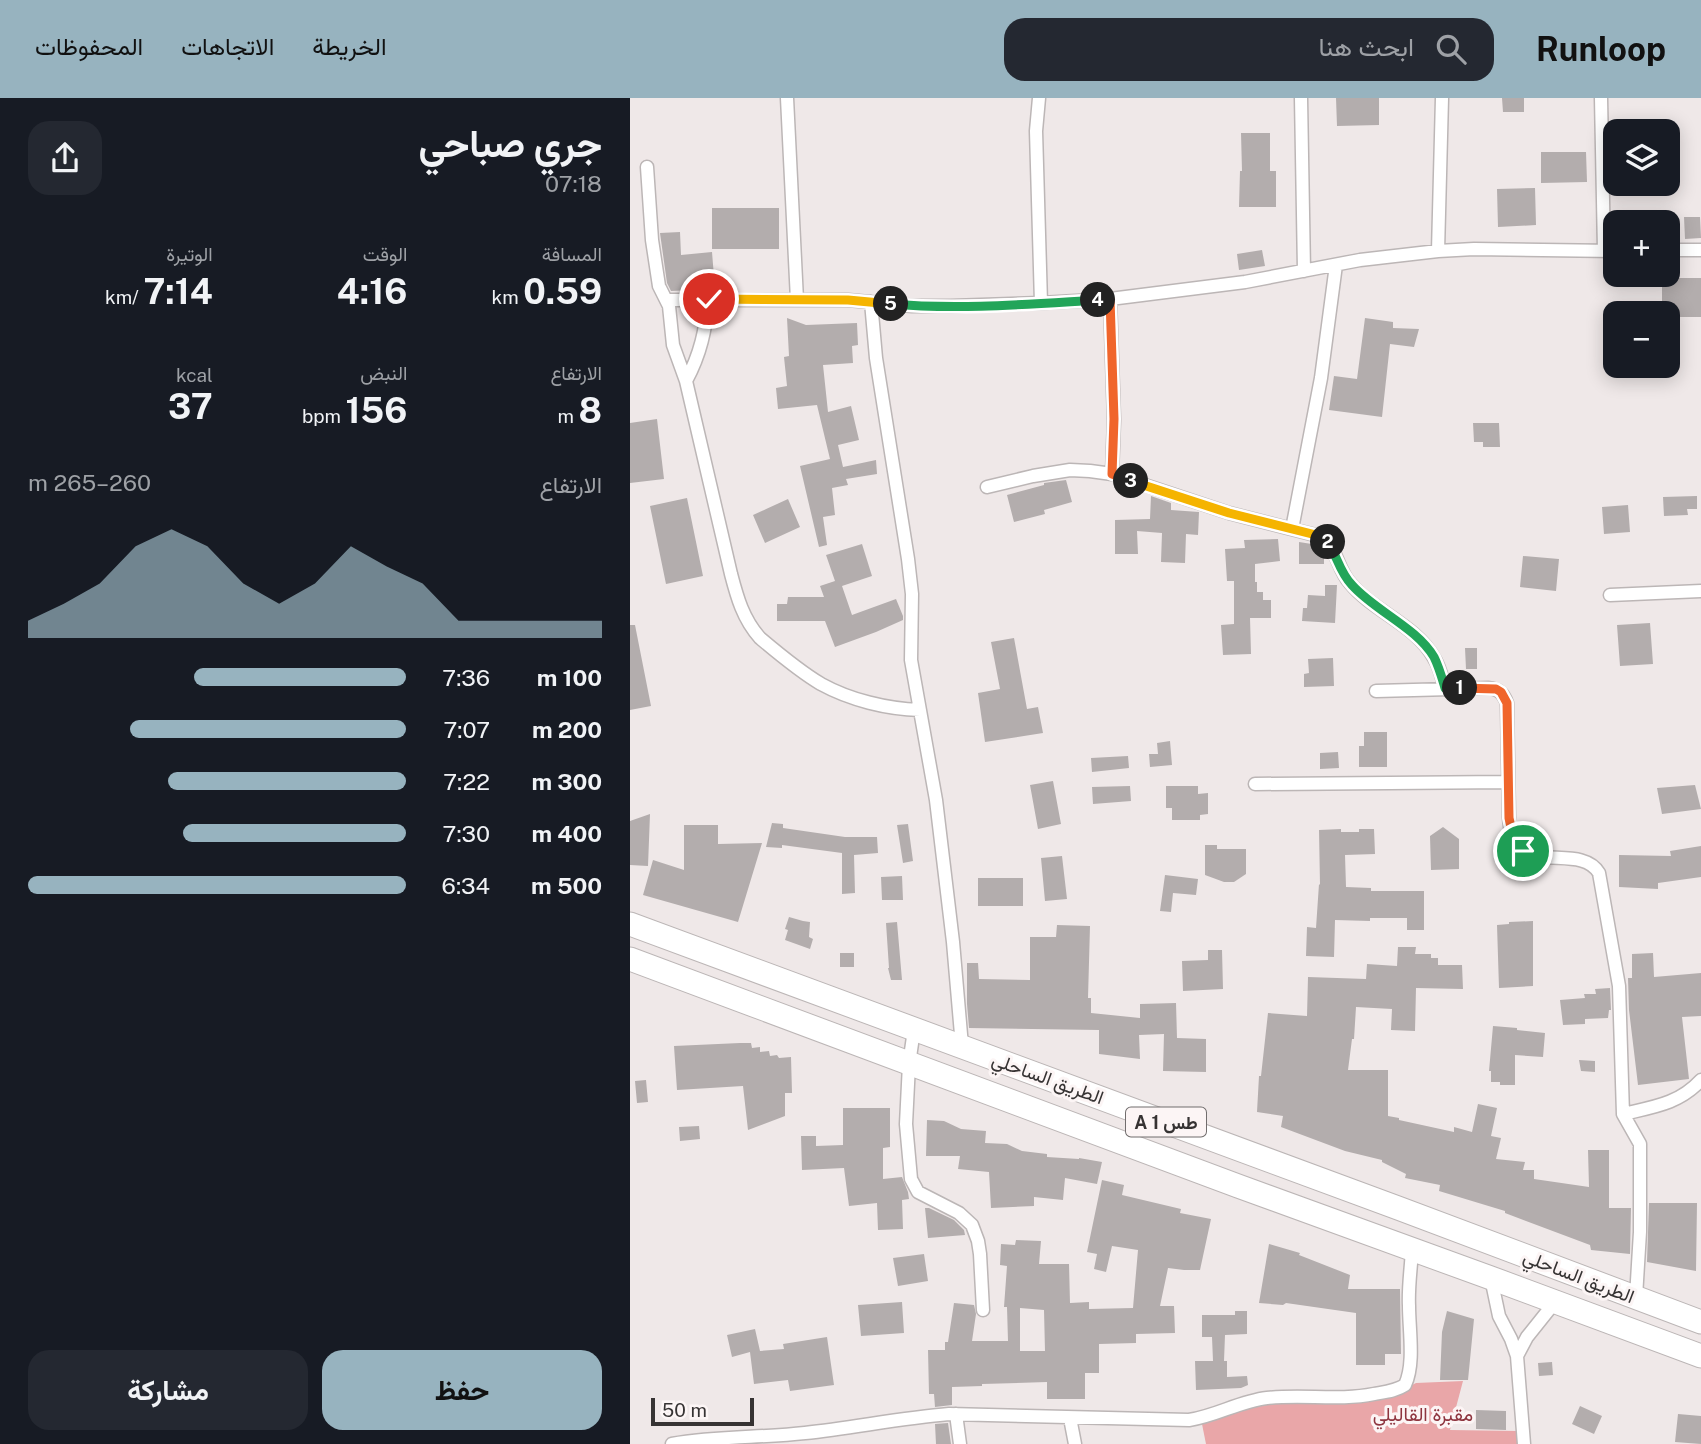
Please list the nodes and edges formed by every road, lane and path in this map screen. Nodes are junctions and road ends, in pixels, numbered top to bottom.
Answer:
1 (786, 98) edge
2 (1039, 98) edge
3 (1301, 98) edge
4 (1441, 98) edge
5 (1601, 98) edge
6 (646, 167) dead end
7 (1608, 210) edge
8 (1680, 250) edge
9 (1701, 250) edge
10 (1438, 251) junction
11 (1603, 251) edge
12 (1336, 265) junction
13 (1304, 271) junction
14 (709, 299) junction
15 (1110, 299) junction
16 (667, 300) junction
17 (797, 300) junction
18 (871, 302) junction
19 (1041, 303) junction
20 (686, 381) junction
21 (1112, 474) junction
22 (987, 486) dead end
23 (1292, 529) junction
24 (1701, 591) edge
25 (1610, 595) dead end
26 (1445, 688) junction
27 (1376, 691) dead end
28 (920, 710) junction
29 (1508, 782) junction
30 (1255, 785) dead end
31 (630, 924) edge
32 (630, 959) edge
33 (914, 1030) junction
34 (962, 1046) junction
35 (909, 1064) junction
36 (1701, 1080) edge
37 (1623, 1114) junction
38 (1412, 1250) junction
39 (1491, 1278) junction
40 (1636, 1297) junction
41 (1555, 1302) junction
42 (984, 1310) dead end
43 (1701, 1322) edge
44 (1517, 1356) junction
45 (1701, 1356) edge
46 (956, 1414) junction
47 (1070, 1418) junction
48 (787, 1439) edge
49 (710, 1441) edge
50 (672, 1444) edge
51 (960, 1444) edge
52 (1075, 1444) edge
53 (1524, 1444) edge

1 - 17 street
2 - 19 street
3 - 13 street
4 - 10 street
5 - 7 street
6 - 16 street
8 - 9 street
10 - 11 street
10 - 12 street
12 - 13 street
12 - 23 street
13 - 15 street
14 - 16 street
14 - 17 street
14 - 20 street
15 - 19 street
15 - 21 street
16 - 20 street
17 - 18 street
18 - 19 street
18 - 28 street
20 - 28 street
21 - 22 street
21 - 23 street
23 - 26 street
24 - 25 street
26 - 27 street
26 - 29 street
28 - 34 street
29 - 30 street
29 - 37 street
31 - 33 highway, الطريق الساحلي / A 1 طس
32 - 35 highway, الطريق الساحلي / A 1 طس
33 - 34 highway, الطريق الساحلي / A 1 طس
33 - 35 street
34 - 40 highway, الطريق الساحلي / A 1 طس
35 - 38 highway, الطريق الساحلي / A 1 طس
35 - 42 street
36 - 37 street
37 - 40 street
38 - 39 highway, الطريق الساحلي / A 1 طس
38 - 47 street
39 - 41 highway, الطريق الساحلي / A 1 طس
39 - 44 street
40 - 43 highway, الطريق الساحلي / A 1 طس
41 - 44 street
41 - 45 highway, الطريق الساحلي / A 1 طس
44 - 53 street
46 - 47 street
46 - 48 street
46 - 51 street
47 - 52 street
48 - 49 street
49 - 50 street

